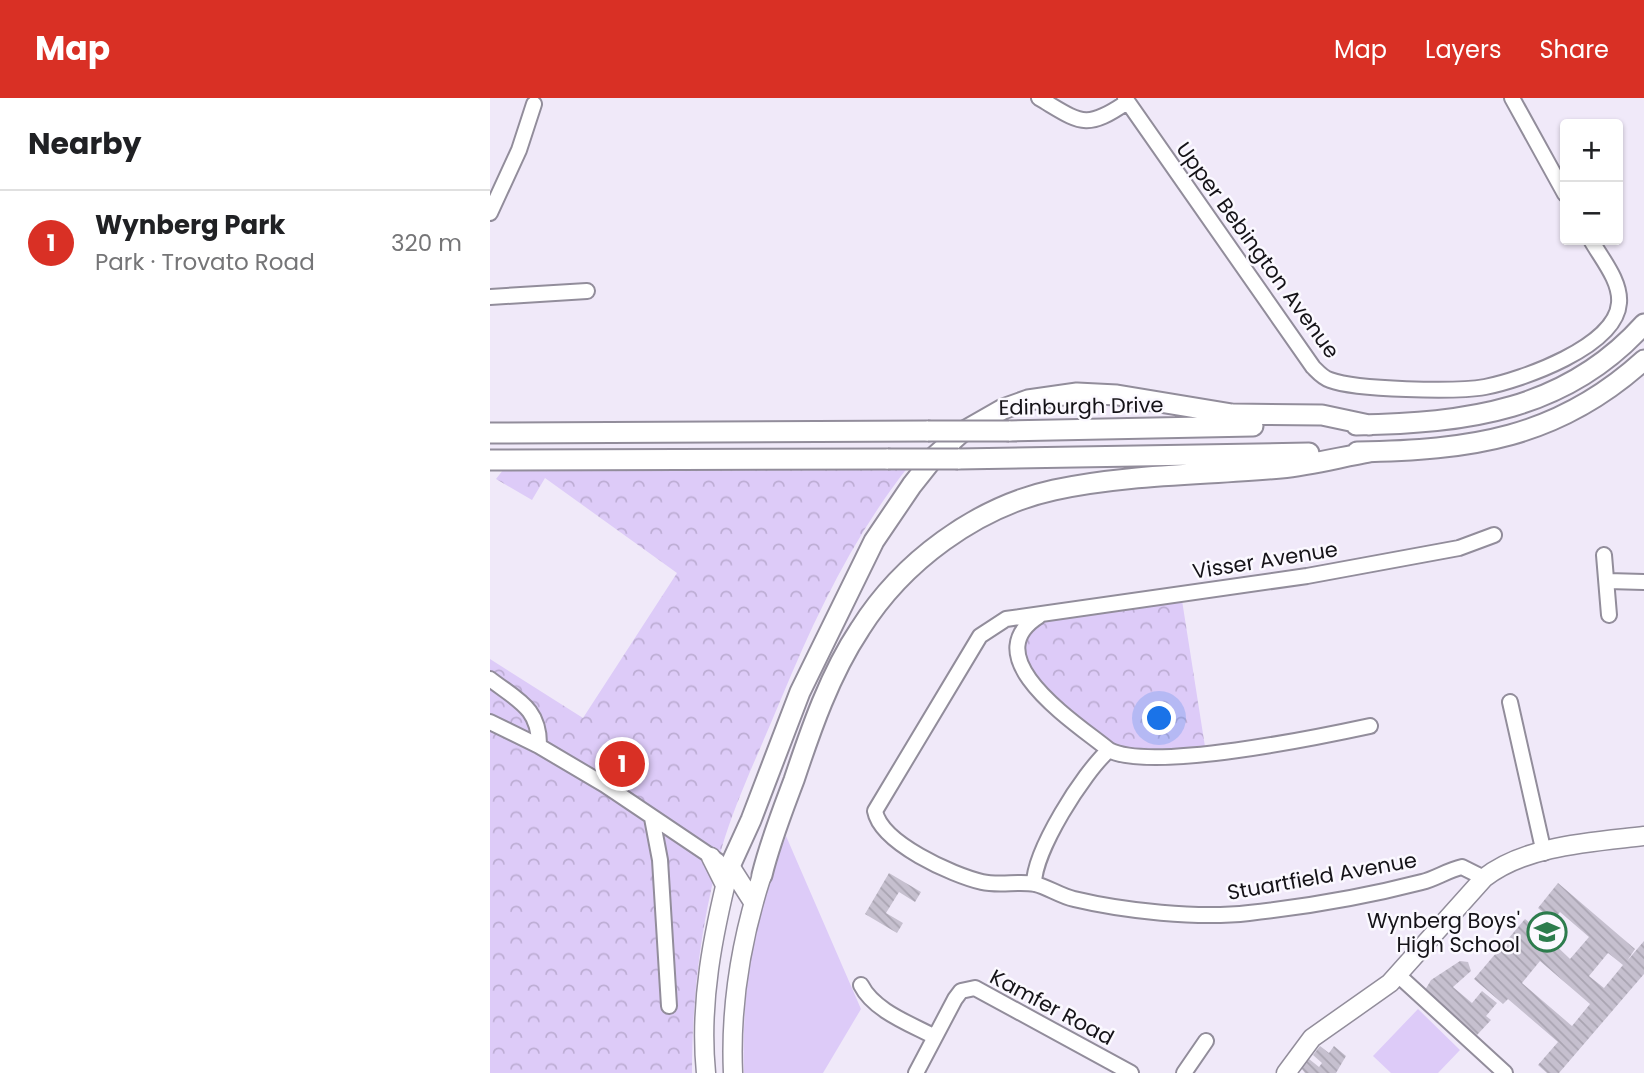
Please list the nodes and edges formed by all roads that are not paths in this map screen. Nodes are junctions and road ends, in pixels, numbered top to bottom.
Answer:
1 (1039, 98) edge
2 (1511, 98) edge
3 (1126, 100) edge
4 (534, 104) dead end
5 (1560, 185) edge
6 (490, 212) edge
7 (1594, 245) edge
8 (587, 291) dead end
9 (490, 297) edge
10 (1644, 324) edge
11 (1644, 360) edge
12 (1369, 425) junction
13 (490, 433) edge
14 (1370, 452) junction
15 (490, 460) edge
16 (1494, 536) dead end
17 (1604, 555) dead end
18 (1608, 582) junction
19 (1644, 582) edge
20 (1040, 615) junction
21 (1609, 615) dead end
22 (980, 636) junction
23 (1020, 636) junction
24 (490, 680) edge
25 (1510, 702) dead end
26 (490, 722) edge
27 (1370, 726) dead end
28 (539, 746) junction
29 (1109, 750) junction
30 (652, 818) junction
31 (774, 828) junction
32 (1644, 836) edge
33 (687, 842) junction
34 (1544, 853) junction
35 (710, 857) joint
36 (660, 860) junction
37 (762, 875) joint
38 (728, 876) junction
39 (1485, 878) junction
40 (1034, 884) junction
41 (753, 902) junction
42 (1398, 975) junction
43 (862, 985) dead end
44 (669, 1006) dead end
45 (935, 1037) junction
46 (1206, 1041) dead end
47 (706, 1073) edge
48 (733, 1073) edge
49 (916, 1073) edge
50 (1130, 1073) edge
51 (1184, 1073) edge
52 (1286, 1073) edge
53 (1505, 1073) edge

1 - 3 street
2 - 5 street
3 - 7 street, Upper Bebington Avenue
4 - 6 street
8 - 9 street
10 - 12 highway, Edinburgh Drive
11 - 14 highway
12 - 13 highway, Edinburgh Drive, bridge
12 - 38 highway
14 - 15 highway, bridge
14 - 31 highway
16 - 20 street, Visser Avenue
17 - 18 street
18 - 19 street
18 - 21 street
20 - 22 street, Stuartfield Avenue
20 - 23 street
22 - 23 street
22 - 40 street, Stuartfield Avenue
23 - 29 street
24 - 28 street
25 - 34 street
26 - 28 street
27 - 29 street
28 - 30 street
29 - 40 street
30 - 33 street
30 - 36 street
31 - 37 highway
31 - 38 highway
32 - 34 main road
33 - 35 street
33 - 36 street
34 - 39 main road
35 - 38 main road
36 - 44 street
37 - 41 main road
38 - 41 main road
38 - 47 main road
39 - 40 street, Stuartfield Avenue
39 - 42 main road
41 - 48 main road
42 - 52 main road
42 - 53 street
43 - 45 street
45 - 49 street, Kamfer Road
45 - 50 street, Kamfer Road
46 - 51 street

